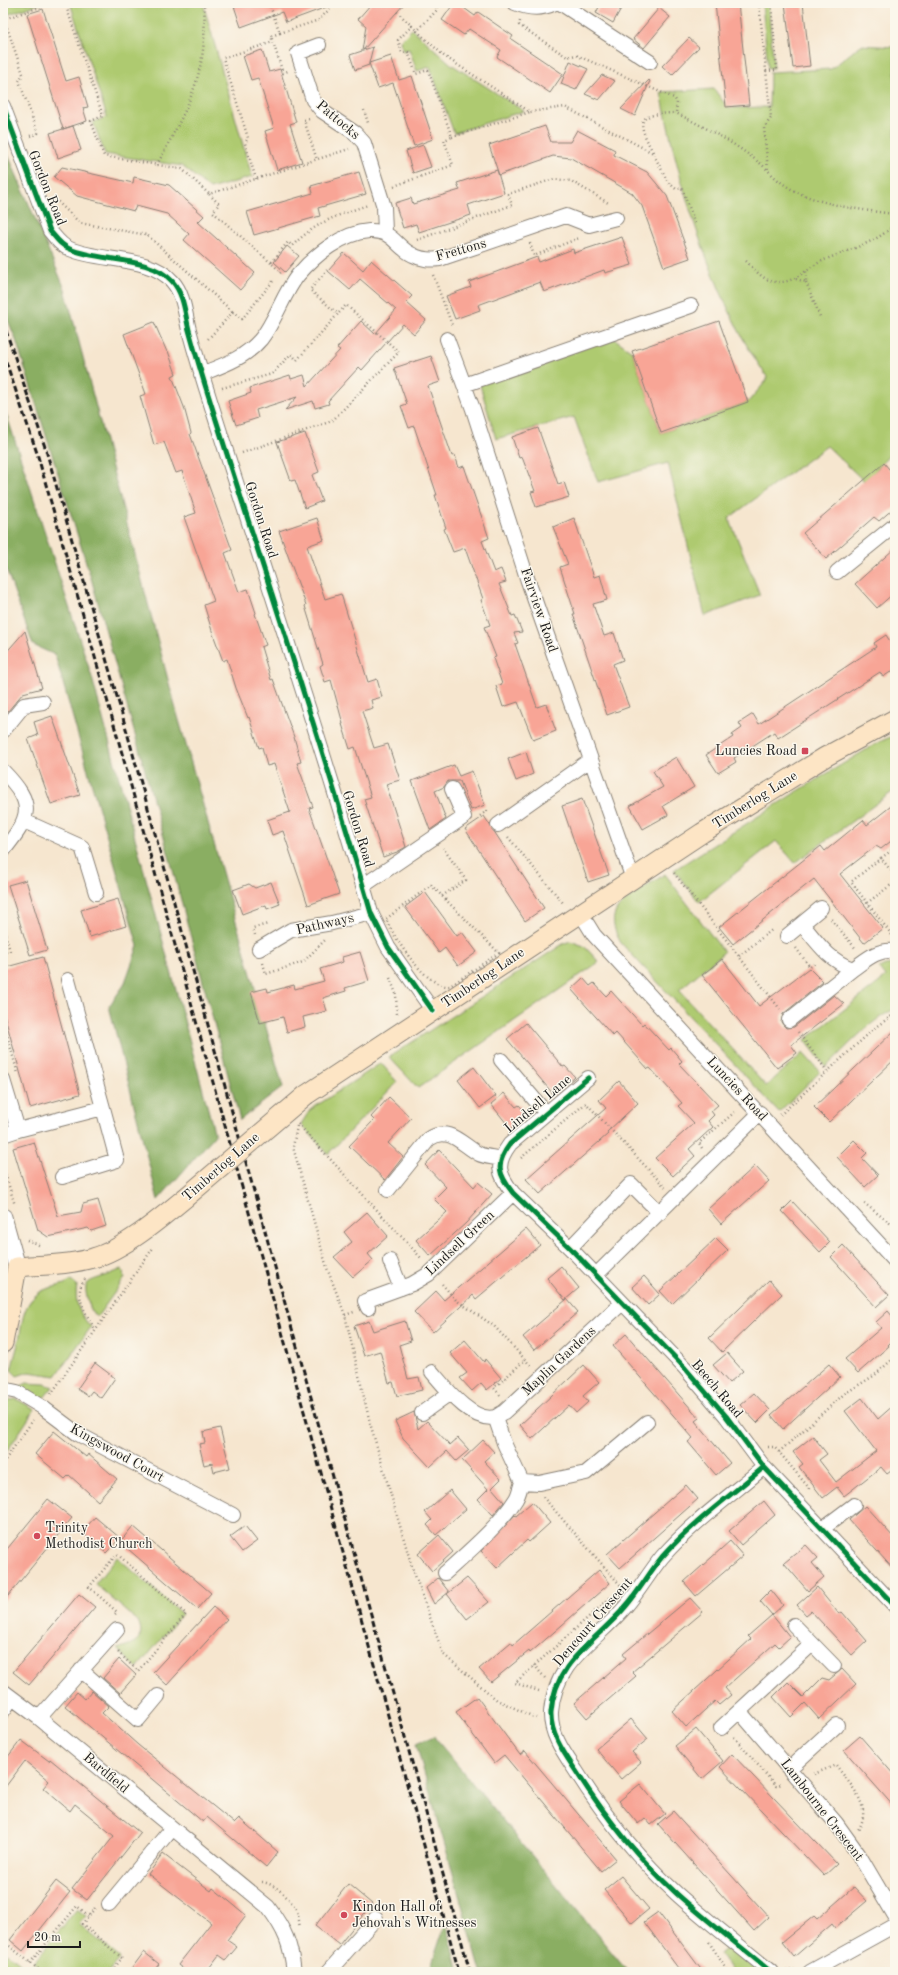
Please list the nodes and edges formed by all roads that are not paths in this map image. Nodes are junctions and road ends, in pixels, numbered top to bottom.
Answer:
1 (555, 3) edge
2 (560, 3) edge
3 (516, 10) edge
4 (319, 45) dead end
5 (650, 62) dead end
6 (3, 106) edge
7 (616, 218) road end
8 (385, 232) junction
9 (692, 306) dead end
10 (450, 334) road end
11 (201, 374) junction
12 (464, 385) junction
13 (895, 524) edge
14 (837, 572) dead end
15 (42, 702) dead end
16 (895, 718) edge
17 (3, 731) edge
18 (590, 760) junction
19 (3, 771) edge
20 (452, 789) dead end
21 (24, 821) junction
22 (498, 824) road end
23 (3, 851) edge
24 (632, 879) junction
25 (363, 886) junction
26 (96, 893) dead end
27 (821, 908) dead end
28 (574, 911) junction
29 (371, 913) junction
30 (802, 924) junction
31 (787, 936) dead end
32 (259, 949) road end
33 (895, 951) edge
34 (853, 969) junction
35 (68, 980) dead end
36 (433, 1011) junction
37 (789, 1020) road end
38 (501, 1060) dead end
39 (588, 1078) dead end
40 (3, 1080) edge
41 (103, 1108) junction
42 (546, 1113) junction
43 (760, 1114) junction
44 (18, 1130) junction
45 (3, 1135) edge
46 (500, 1159) junction
47 (62, 1177) dead end
48 (388, 1190) dead end
49 (513, 1193) junction
50 (657, 1210) junction
51 (10, 1215) edge
52 (570, 1248) junction
53 (390, 1261) dead end
54 (895, 1261) edge
55 (17, 1267) junction
56 (596, 1275) junction
57 (401, 1288) junction
58 (622, 1303) junction
59 (368, 1308) road end
60 (3, 1343) edge
61 (432, 1372) dead end
62 (3, 1389) edge
63 (450, 1392) junction
64 (422, 1413) dead end
65 (495, 1417) junction
66 (647, 1422) dead end
67 (764, 1467) junction
68 (526, 1482) junction
69 (854, 1505) dead end
70 (233, 1515) dead end
71 (822, 1530) junction
72 (445, 1573) dead end
73 (895, 1606) edge
74 (794, 1625) dead end
75 (117, 1630) dead end
76 (812, 1644) junction
77 (834, 1666) dead end
78 (81, 1670) junction
79 (8, 1694) edge
80 (158, 1696) dead end
81 (740, 1712) junction
82 (5, 1716) edge
83 (39, 1718) junction
84 (836, 1725) dead end
85 (721, 1728) dead end
86 (790, 1768) junction
87 (172, 1828) junction
88 (104, 1904) road end
89 (895, 1916) edge
90 (376, 1918) dead end
91 (895, 1925) edge
92 (294, 1972) edge
93 (328, 1972) edge
94 (771, 1972) edge
95 (810, 1972) edge

1 - 3 street
2 - 5 street
4 - 8 street, Pattocks
6 - 11 street, Gordon Road
7 - 8 street, Frettons
8 - 11 street
9 - 12 street
10 - 12 street, Fairview Road
11 - 25 street, Gordon Road
12 - 18 street, Fairview Road
13 - 14 street
15 - 17 street
16 - 24 main road, Timberlog Lane
18 - 22 street
18 - 24 street, Fairview Road
19 - 21 street
20 - 25 street
21 - 23 street
21 - 26 street
24 - 28 main road, Timberlog Lane
25 - 29 street, Gordon Road
27 - 30 street
28 - 36 main road, Timberlog Lane
28 - 43 street, Luncies Road
29 - 32 street, Pathways
29 - 36 street, Gordon Road
30 - 31 street
30 - 34 street
33 - 34 street
34 - 37 street
35 - 41 street
36 - 55 main road, Timberlog Lane, bridge
38 - 42 street
39 - 42 street, Lindsell Lane
40 - 44 street
41 - 44 street
41 - 47 street
42 - 46 street, Lindsell Lane
43 - 50 street
43 - 54 street, Luncies Road
44 - 45 street
46 - 48 street
46 - 49 street
49 - 52 street, Beech Road
49 - 57 street, Lindsell Green
50 - 52 street
50 - 56 street
51 - 55 street
52 - 56 street, Beech Road
53 - 57 street
55 - 60 main road
56 - 58 street, Beech Road
57 - 59 street, Lindsell Green
58 - 65 street, Maplin Gardens
58 - 67 street, Beech Road
61 - 63 street
62 - 70 street, Kingswood Court
63 - 64 street
63 - 65 street
65 - 68 street
66 - 68 street
67 - 71 street, Beech Road
67 - 94 street, Dencourt Crescent
68 - 72 street
69 - 71 street
71 - 73 street, Beech Road
74 - 76 street
75 - 78 street
76 - 77 street
76 - 81 street
78 - 80 street
78 - 83 street
79 - 82 street, Bardfield
79 - 83 street, Bardfield
81 - 85 street
81 - 86 street, Lambourne Crescent
83 - 87 street, Bardfield
84 - 86 street
86 - 89 street, Lambourne Crescent
87 - 88 street
87 - 92 street, Bardfield
90 - 93 street
91 - 95 street

